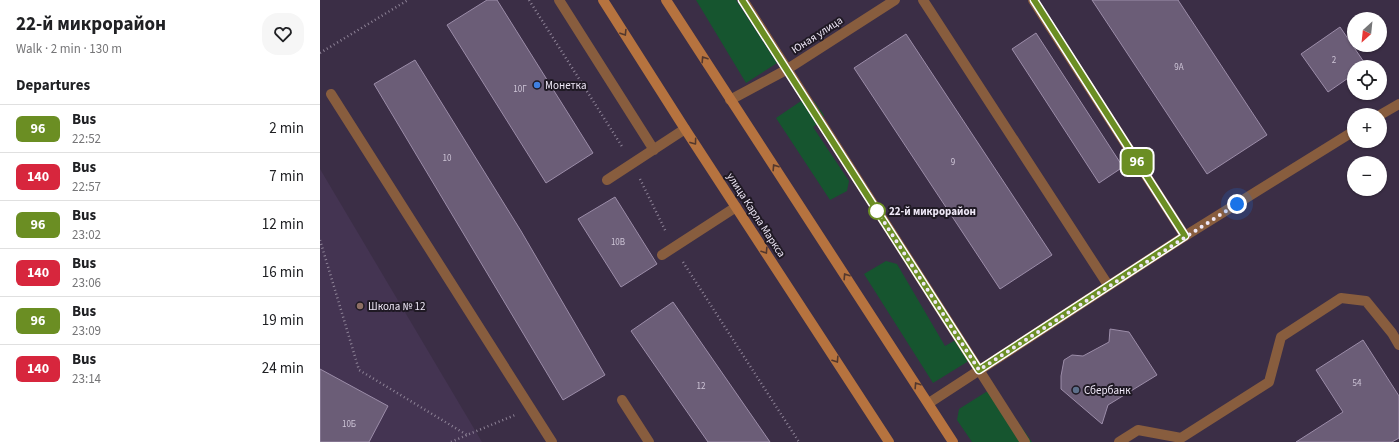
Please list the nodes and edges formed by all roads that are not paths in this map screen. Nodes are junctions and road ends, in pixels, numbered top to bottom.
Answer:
1 (559, 0) edge
2 (603, 0) edge
3 (666, 0) edge
4 (742, 0) edge
5 (894, 0) edge
6 (924, 0) edge
7 (1034, 0) edge
8 (786, 70) junction
9 (331, 94) dead end
10 (730, 100) junction
11 (1399, 104) edge
12 (1387, 111) edge
13 (685, 129) junction
14 (1347, 135) edge
15 (654, 150) junction
16 (607, 180) dead end
17 (736, 207) junction
18 (1185, 236) junction
19 (662, 255) dead end
20 (1108, 285) junction
21 (1399, 345) edge
22 (979, 370) junction
23 (622, 400) dead end
24 (929, 403) junction
25 (552, 442) edge
26 (649, 442) edge
27 (889, 442) edge
28 (953, 442) edge
29 (1025, 442) edge
30 (1119, 442) edge

1 - 15 street
2 -> 13 main road, улица Карла Маркса
10 -> 3 main road
4 - 8 street
5 - 8 street, Юная улица
6 - 20 street
7 - 18 street
8 - 10 street, Юная улица
8 - 22 street
9 - 25 street
24 -> 10 main road
11 - 12 street
13 - 15 street
13 -> 17 main road, улица Карла Маркса
14 - 18 street
15 - 16 street
17 - 19 street
17 -> 27 main road, улица Карла Маркса
18 - 20 street
20 - 22 street
21 - 30 street
22 - 24 street
22 - 29 street
23 - 26 street
24 - 28 main road

